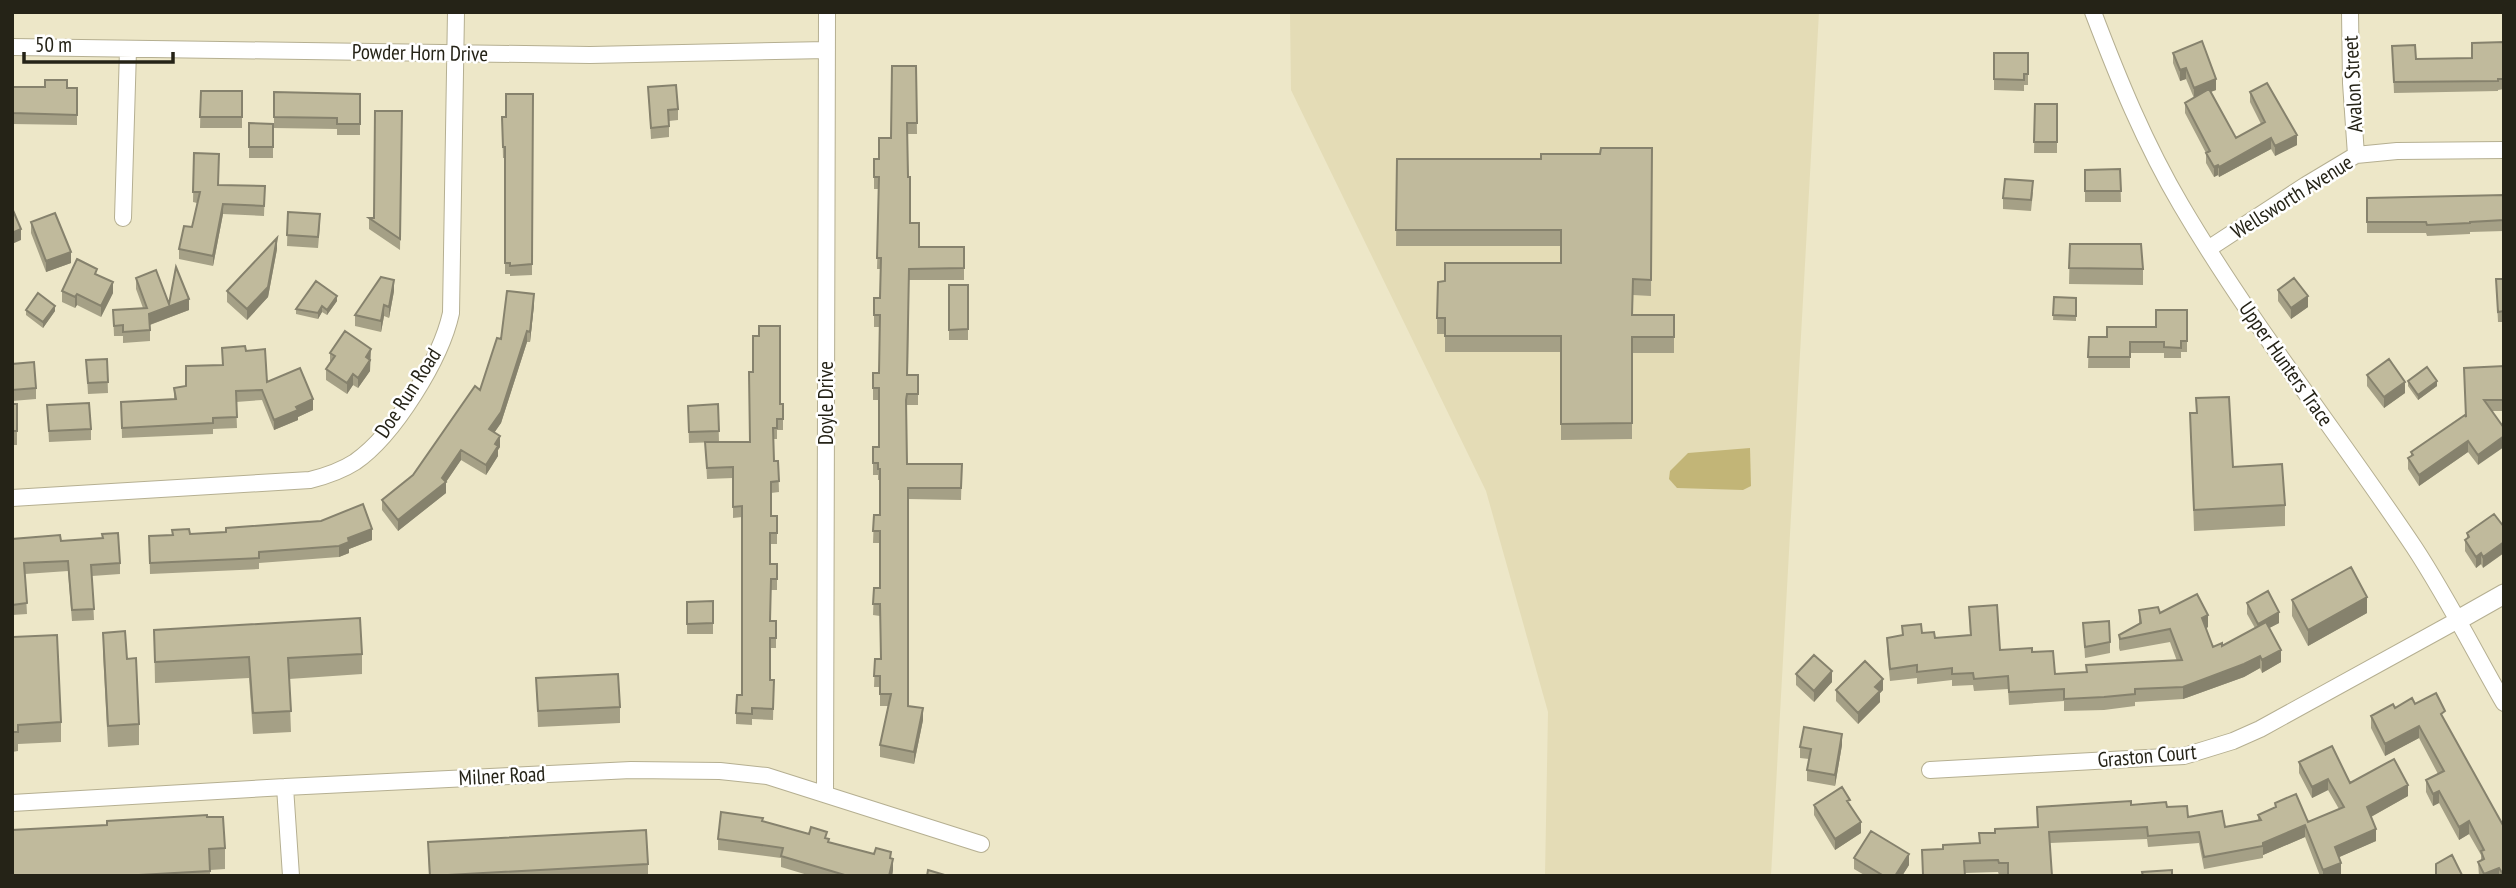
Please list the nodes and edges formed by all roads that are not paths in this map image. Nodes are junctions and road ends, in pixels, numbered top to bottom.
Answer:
1 (456, 12) edge
2 (827, 12) edge
3 (2094, 12) edge
4 (2350, 12) edge
5 (12, 47) edge
6 (128, 50) junction
7 (827, 50) junction
8 (455, 53) junction
9 (2504, 150) edge
10 (2356, 155) junction
11 (123, 218) dead end
12 (2208, 248) junction
13 (12, 498) edge
14 (2504, 594) edge
15 (2458, 621) junction
16 (2504, 703) edge
17 (1930, 771) dead end
18 (285, 787) junction
19 (825, 794) junction
20 (12, 803) edge
21 (981, 844) dead end
22 (291, 876) edge

1 - 8 street, Doe Run Road
2 - 7 street, Doyle Drive
3 - 12 street, Upper Hunters Trace
4 - 10 street, Avalon Street
5 - 6 street, Powder Horn Drive
6 - 8 street, Powder Horn Drive
6 - 11 street
7 - 8 street, Powder Horn Drive
7 - 19 street, Doyle Drive
8 - 13 street, Doe Run Road
9 - 10 street, Wellsworth Avenue
10 - 12 street, Wellsworth Avenue
12 - 15 street, Upper Hunters Trace
14 - 15 street
15 - 16 street, Upper Hunters Trace
15 - 17 street, Graston Court
18 - 19 street, Milner Road
18 - 20 street, Milner Road
18 - 22 street
19 - 21 street, Milner Road

